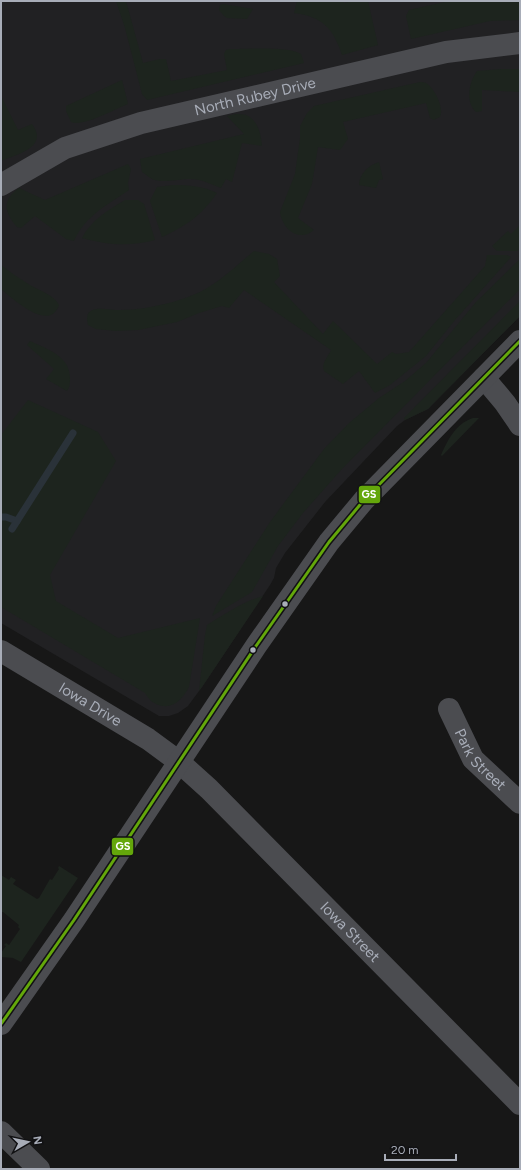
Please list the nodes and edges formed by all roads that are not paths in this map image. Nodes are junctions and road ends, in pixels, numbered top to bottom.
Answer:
1 (520, 43) edge
2 (1, 185) edge
3 (520, 341) edge
4 (484, 378) junction
5 (520, 425) edge
6 (1, 651) edge
7 (449, 709) dead end
8 (178, 761) junction
9 (520, 803) edge
10 (1, 1024) edge
11 (519, 1100) edge
12 (1, 1132) edge
13 (39, 1169) edge

1 - 2 street, North Rubey Drive
3 - 4 street
4 - 5 street
4 - 8 street
6 - 8 street, Iowa Drive
7 - 9 street, Park Street
8 - 10 street
8 - 11 street, Iowa Street
12 - 13 street

